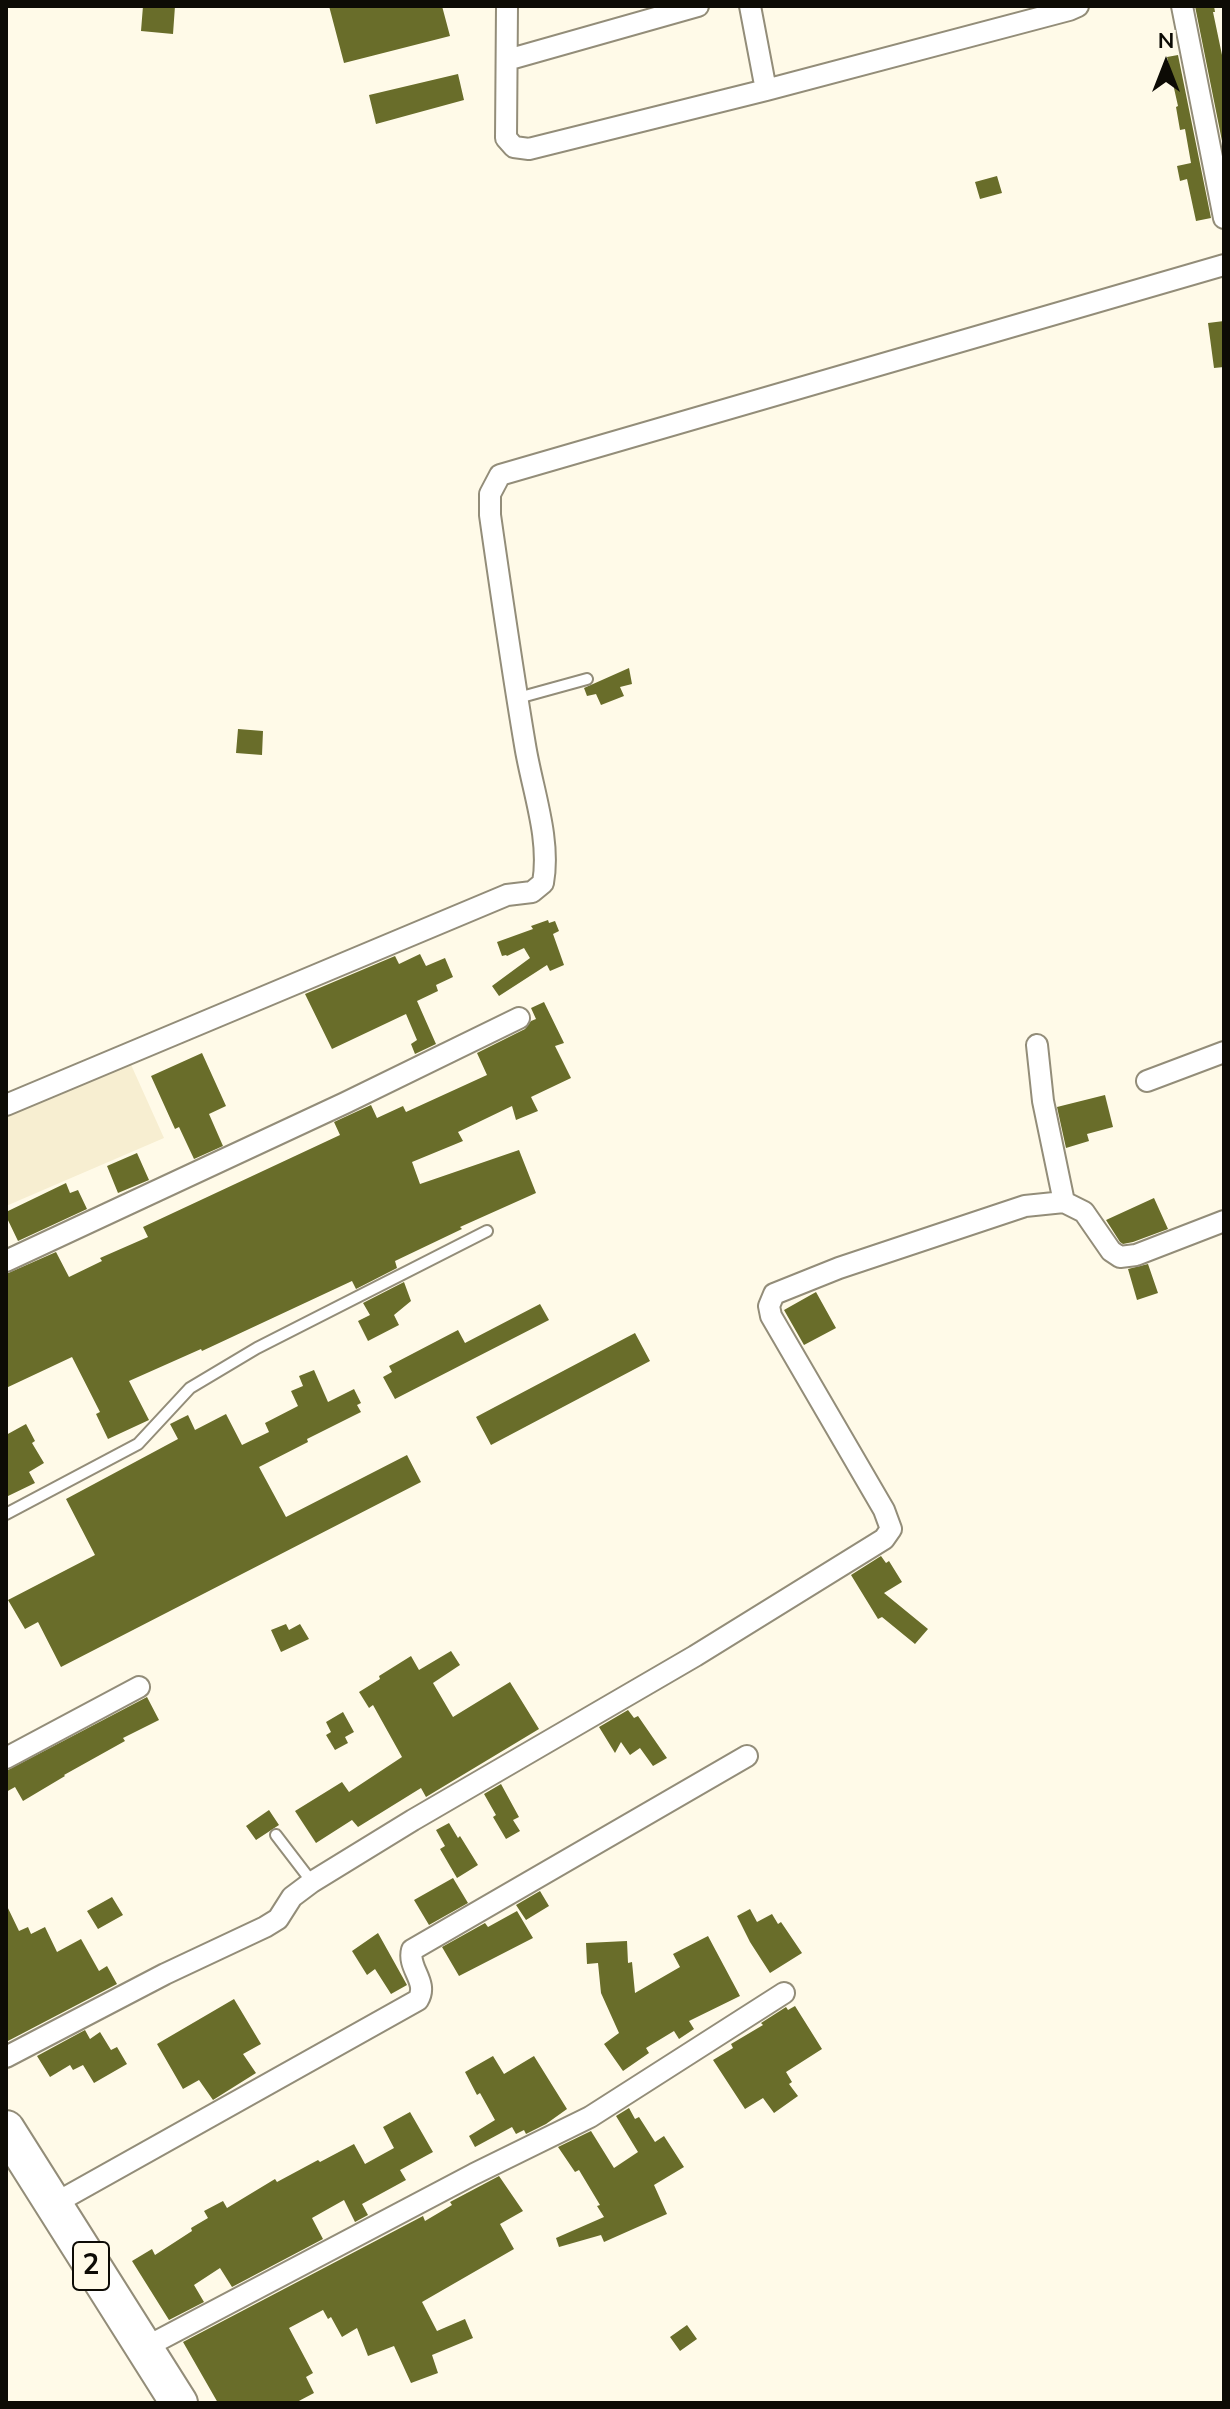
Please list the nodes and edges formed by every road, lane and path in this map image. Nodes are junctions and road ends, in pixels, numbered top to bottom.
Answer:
1 (507, 6) edge
2 (698, 6) edge
3 (750, 6) edge
4 (1078, 6) edge
5 (1182, 6) edge
6 (507, 60) junction
7 (766, 90) junction
8 (1224, 218) edge
9 (1224, 265) edge
10 (587, 679) dead end
11 (518, 698) junction
12 (519, 1018) dead end
13 (1037, 1045) dead end
14 (1224, 1052) edge
15 (1147, 1081) dead end
16 (6, 1105) edge
17 (1064, 1202) junction
18 (1224, 1221) edge
19 (487, 1231) dead end
20 (6, 1261) edge
21 (6, 1514) edge
22 (139, 1687) dead end
23 (747, 1756) dead end
24 (6, 1758) edge
25 (276, 1835) dead end
26 (312, 1882) junction
27 (784, 1993) dead end
28 (6, 2057) edge
29 (6, 2129) edge
30 (52, 2205) junction
31 (144, 2348) junction
32 (179, 2403) edge

1 - 6 street
2 - 6 street
3 - 7 street
4 - 7 street
5 - 8 street
6 - 7 street
9 - 11 street
10 - 11 lane
11 - 16 street
12 - 20 street
13 - 17 street
14 - 15 street
17 - 18 street
17 - 26 street
19 - 21 lane
22 - 24 street
23 - 30 street
25 - 26 lane
26 - 28 street
27 - 31 street
29 - 30 highway, 2
30 - 31 highway, 2
31 - 32 highway, 2

